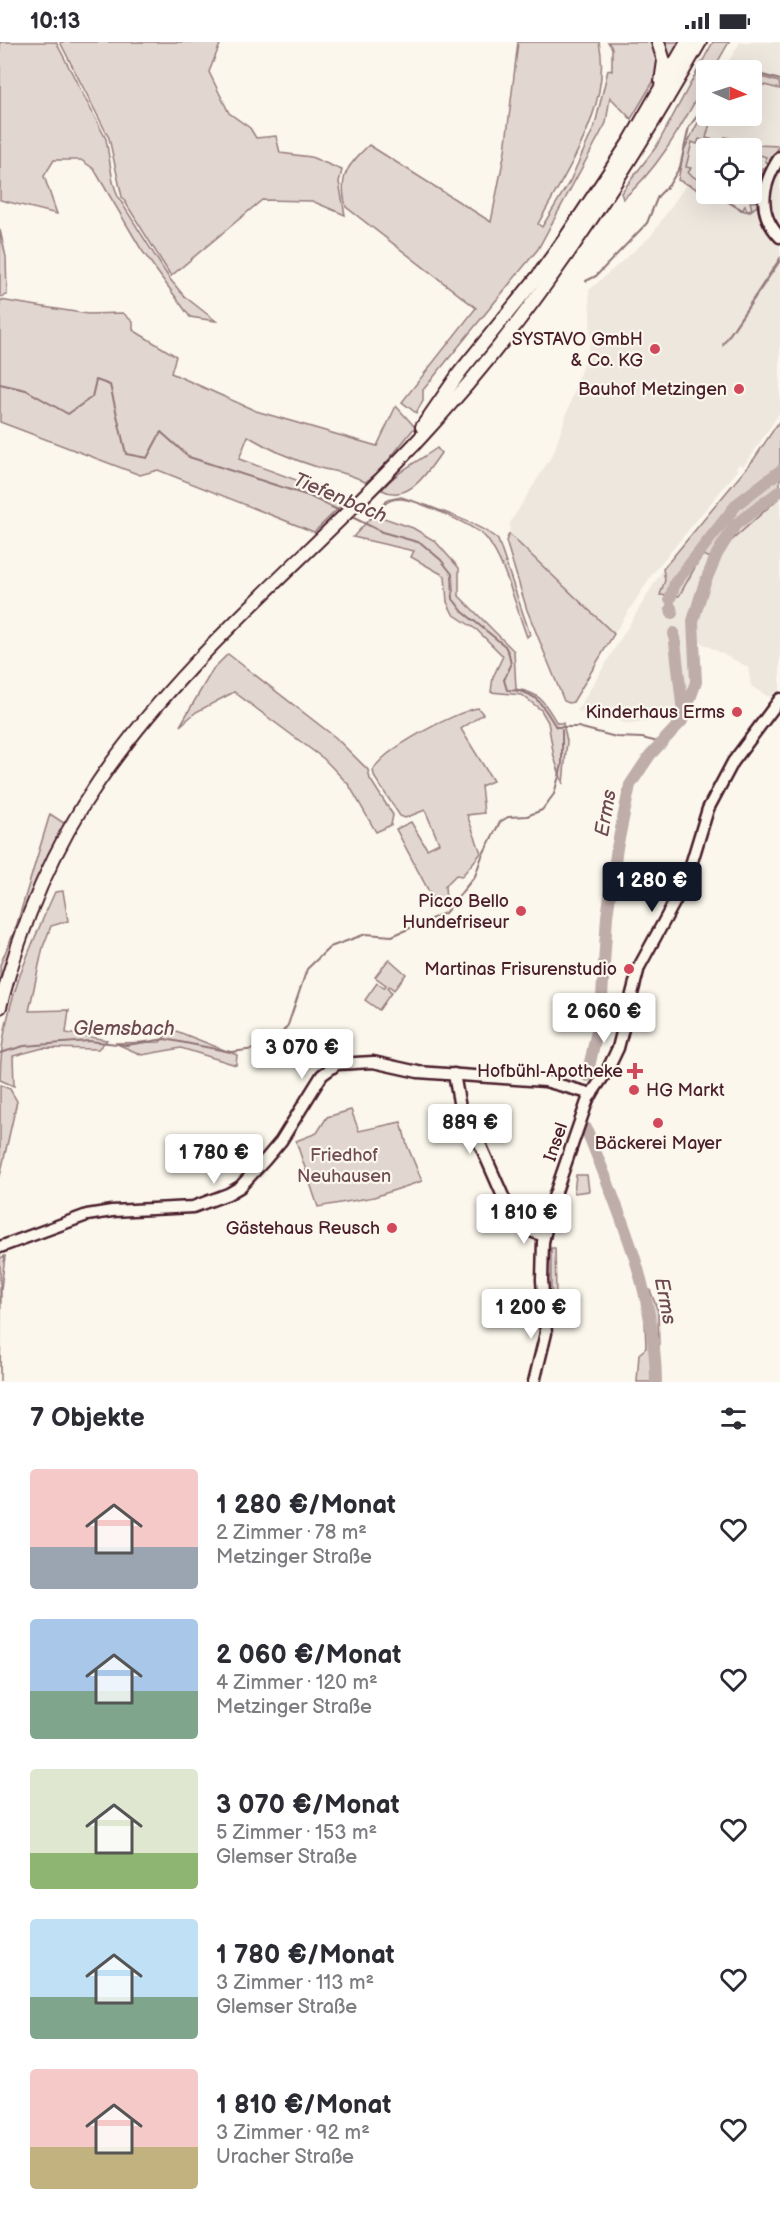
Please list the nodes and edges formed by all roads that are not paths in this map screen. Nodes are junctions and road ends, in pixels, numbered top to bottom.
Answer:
1 (658, 42) edge
2 (687, 42) edge
3 (700, 42) edge
4 (660, 92) junction
5 (780, 158) edge
6 (780, 237) edge
7 (397, 462) junction
8 (780, 699) edge
9 (0, 1007) edge
10 (454, 1074) junction
11 (592, 1094) junction
12 (544, 1236) junction
13 (0, 1247) edge
14 (534, 1382) edge

1 - 4 main road
2 - 4 main road
3 - 7 main road
4 - 7 main road
5 - 6 street
7 - 9 main road
8 - 11 street, Insel
10 - 11 street
10 - 12 street
10 - 13 street
11 - 12 street, Insel
12 - 14 street, Insel

